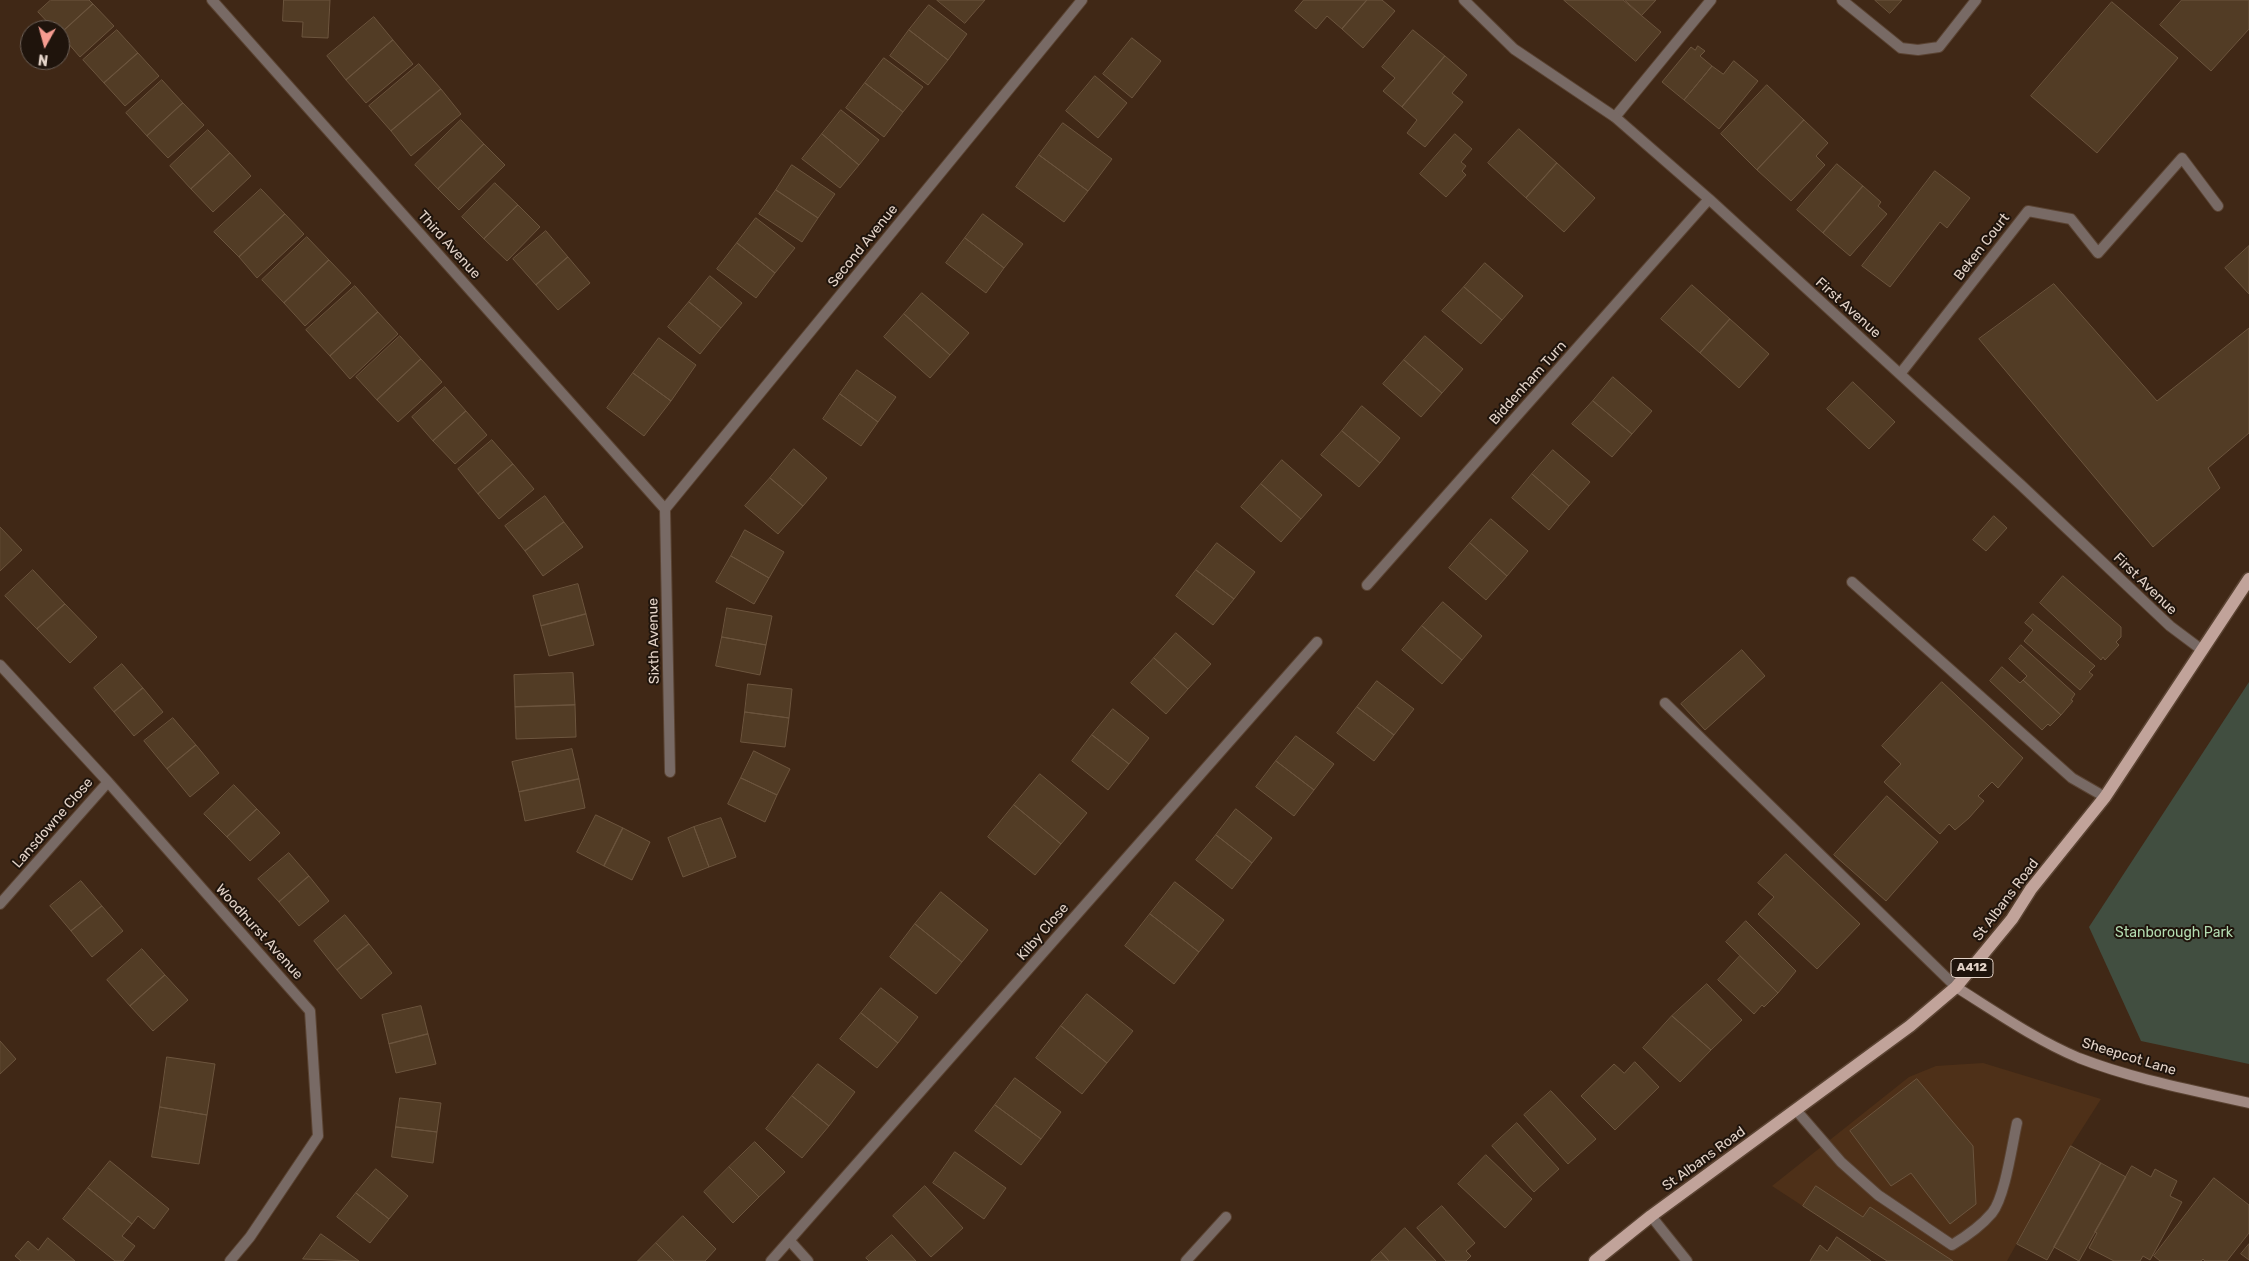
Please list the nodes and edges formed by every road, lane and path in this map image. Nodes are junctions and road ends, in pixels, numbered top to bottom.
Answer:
1 (212, 0) edge
2 (1082, 0) edge
3 (1464, 0) edge
4 (1711, 0) edge
5 (1842, 0) edge
6 (1976, 0) edge
7 (1615, 117) junction
8 (1709, 199) junction
9 (2218, 206) dead end
10 (1900, 374) junction
11 (666, 509) junction
12 (2249, 579) edge
13 (1852, 582) dead end
14 (1367, 585) dead end
15 (1317, 642) dead end
16 (2202, 650) junction
17 (0, 666) edge
18 (1665, 703) dead end
19 (670, 772) dead end
20 (108, 782) junction
21 (2105, 797) junction
22 (0, 904) edge
23 (1956, 987) junction
24 (2249, 1103) edge
25 (1796, 1110) junction
26 (2017, 1122) dead end
27 (1651, 1216) junction
28 (1226, 1217) dead end
29 (790, 1241) junction
30 (230, 1261) edge
31 (772, 1261) edge
32 (808, 1261) edge
33 (1186, 1261) edge
34 (1595, 1261) edge
35 (1687, 1261) edge

1 - 11 street, Third Avenue
2 - 11 street, Second Avenue
3 - 7 street, First Avenue
4 - 7 street
5 - 6 street
7 - 8 street, First Avenue
8 - 10 street, First Avenue
8 - 14 street, Biddenham Turn
9 - 10 street, Beken Court
10 - 16 street, First Avenue
11 - 19 street, Sixth Avenue
12 - 16 main road, St Albans Road / A412
13 - 21 street
15 - 29 street, Kilby Close
16 - 21 main road, St Albans Road / A412
17 - 20 street, Woodhurst Avenue
18 - 23 street
20 - 22 street, Lansdowne Close
20 - 30 street, Woodhurst Avenue
21 - 23 main road, St Albans Road / A412
23 - 24 street, Sheepcot Lane
23 - 25 main road, St Albans Road / A412
25 - 26 street
25 - 27 main road, St Albans Road / A412
27 - 34 main road, St Albans Road / A412
27 - 35 street
28 - 33 street
29 - 31 street, Kilby Close
29 - 32 street

